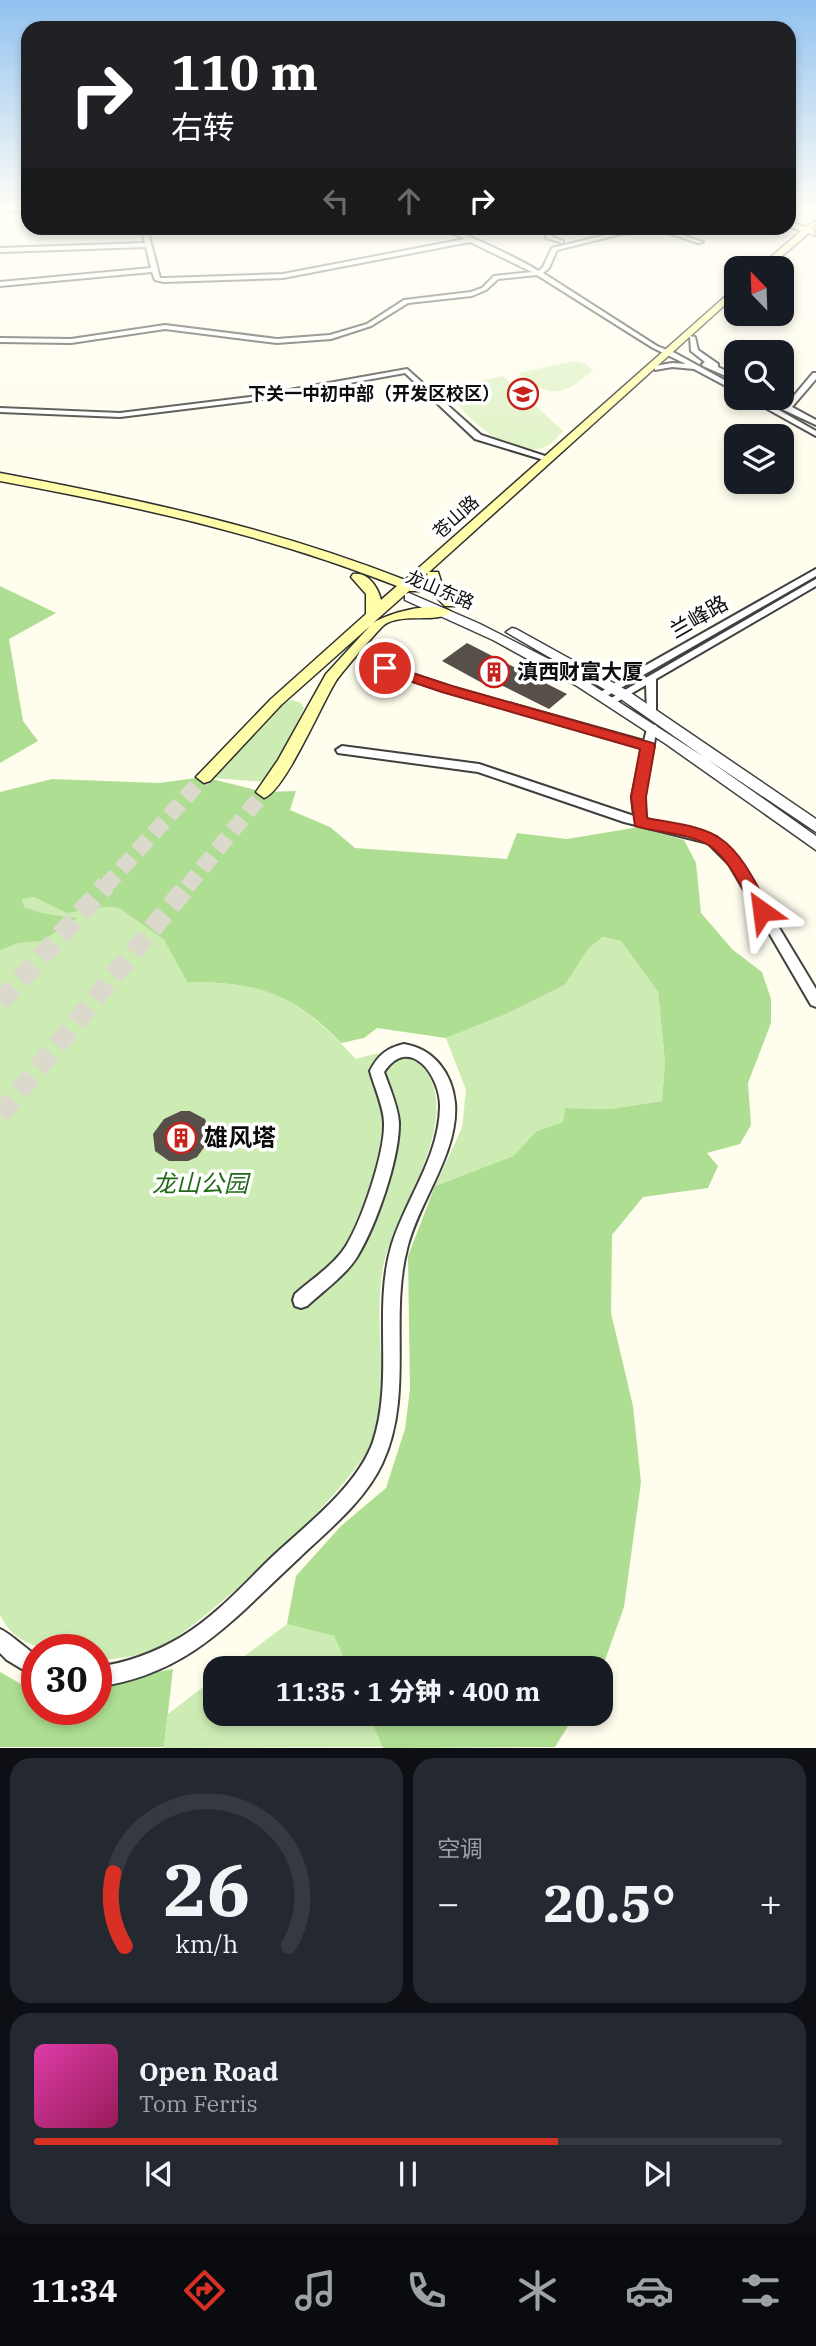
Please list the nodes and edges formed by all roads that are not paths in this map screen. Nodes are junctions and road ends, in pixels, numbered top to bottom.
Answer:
1 (483, 290) edge
2 (568, 290) edge
3 (724, 301) edge
4 (724, 309) edge
5 (692, 337) junction
6 (0, 339) edge
7 (671, 351) junction
8 (658, 368) junction
9 (698, 368) junction
10 (724, 371) edge
11 (724, 373) edge
12 (816, 375) edge
13 (724, 383) edge
14 (794, 400) edge
15 (0, 410) edge
16 (773, 410) edge
17 (791, 410) edge
18 (816, 423) edge
19 (816, 434) edge
20 (547, 458) junction
21 (0, 477) edge
22 (0, 484) edge
23 (432, 569) junction
24 (816, 572) edge
25 (365, 574) junction
26 (816, 582) edge
27 (408, 591) junction
28 (447, 608) junction
29 (377, 618) junction
30 (385, 668) dead end
31 (592, 675) junction
32 (647, 675) junction
33 (612, 695) junction
34 (652, 713) junction
35 (652, 729) junction
36 (648, 746) junction
37 (342, 750) dead end
38 (204, 777) tunnel mouth
39 (264, 792) tunnel mouth
40 (640, 822) junction
41 (816, 827) edge
42 (816, 844) edge
43 (816, 1001) edge
44 (301, 1300) dead end
45 (0, 1639) edge
46 (21, 1658) edge
47 (112, 1674) edge

1 - 6 street
2 - 7 street
3 - 7 main road, 苍山路
4 - 5 main road, 苍山路
5 - 7 main road, 苍山路
5 - 10 street
7 - 8 main road, 苍山路
7 - 9 street
7 - 11 street
7 - 20 main road, 苍山路
8 - 9 street
8 - 23 main road, 苍山路
9 - 13 street
12 - 14 street
15 - 20 street
16 - 19 street
17 - 18 street
20 - 23 main road, 苍山路
21 - 25 main road, 龙山东路
22 - 25 main road, 龙山东路
23 - 25 main road
23 - 27 main road, 苍山路
23 - 28 main road
24 - 32 street, 兰峰路
25 - 27 main road, 龙山东路
25 - 29 main road
26 - 32 street, 兰峰路
27 - 28 street, 龙山东路
27 - 29 main road, 苍山路
28 - 29 main road
28 - 31 street, 龙山东路
28 - 33 street, 龙山东路
29 - 38 main road, 苍山路
29 - 39 main road, 苍山路
30 - 36 street
31 - 32 street
31 - 33 street, 龙山东路
32 - 33 street, 兰峰路
32 - 34 street
33 - 34 street, 龙山东路
33 - 35 street, 龙山东路
34 - 41 street, 龙山东路
35 - 36 street
35 - 42 street, 龙山东路
36 - 40 street
37 - 40 street
40 - 43 street
44 - 47 street
45 - 46 street

